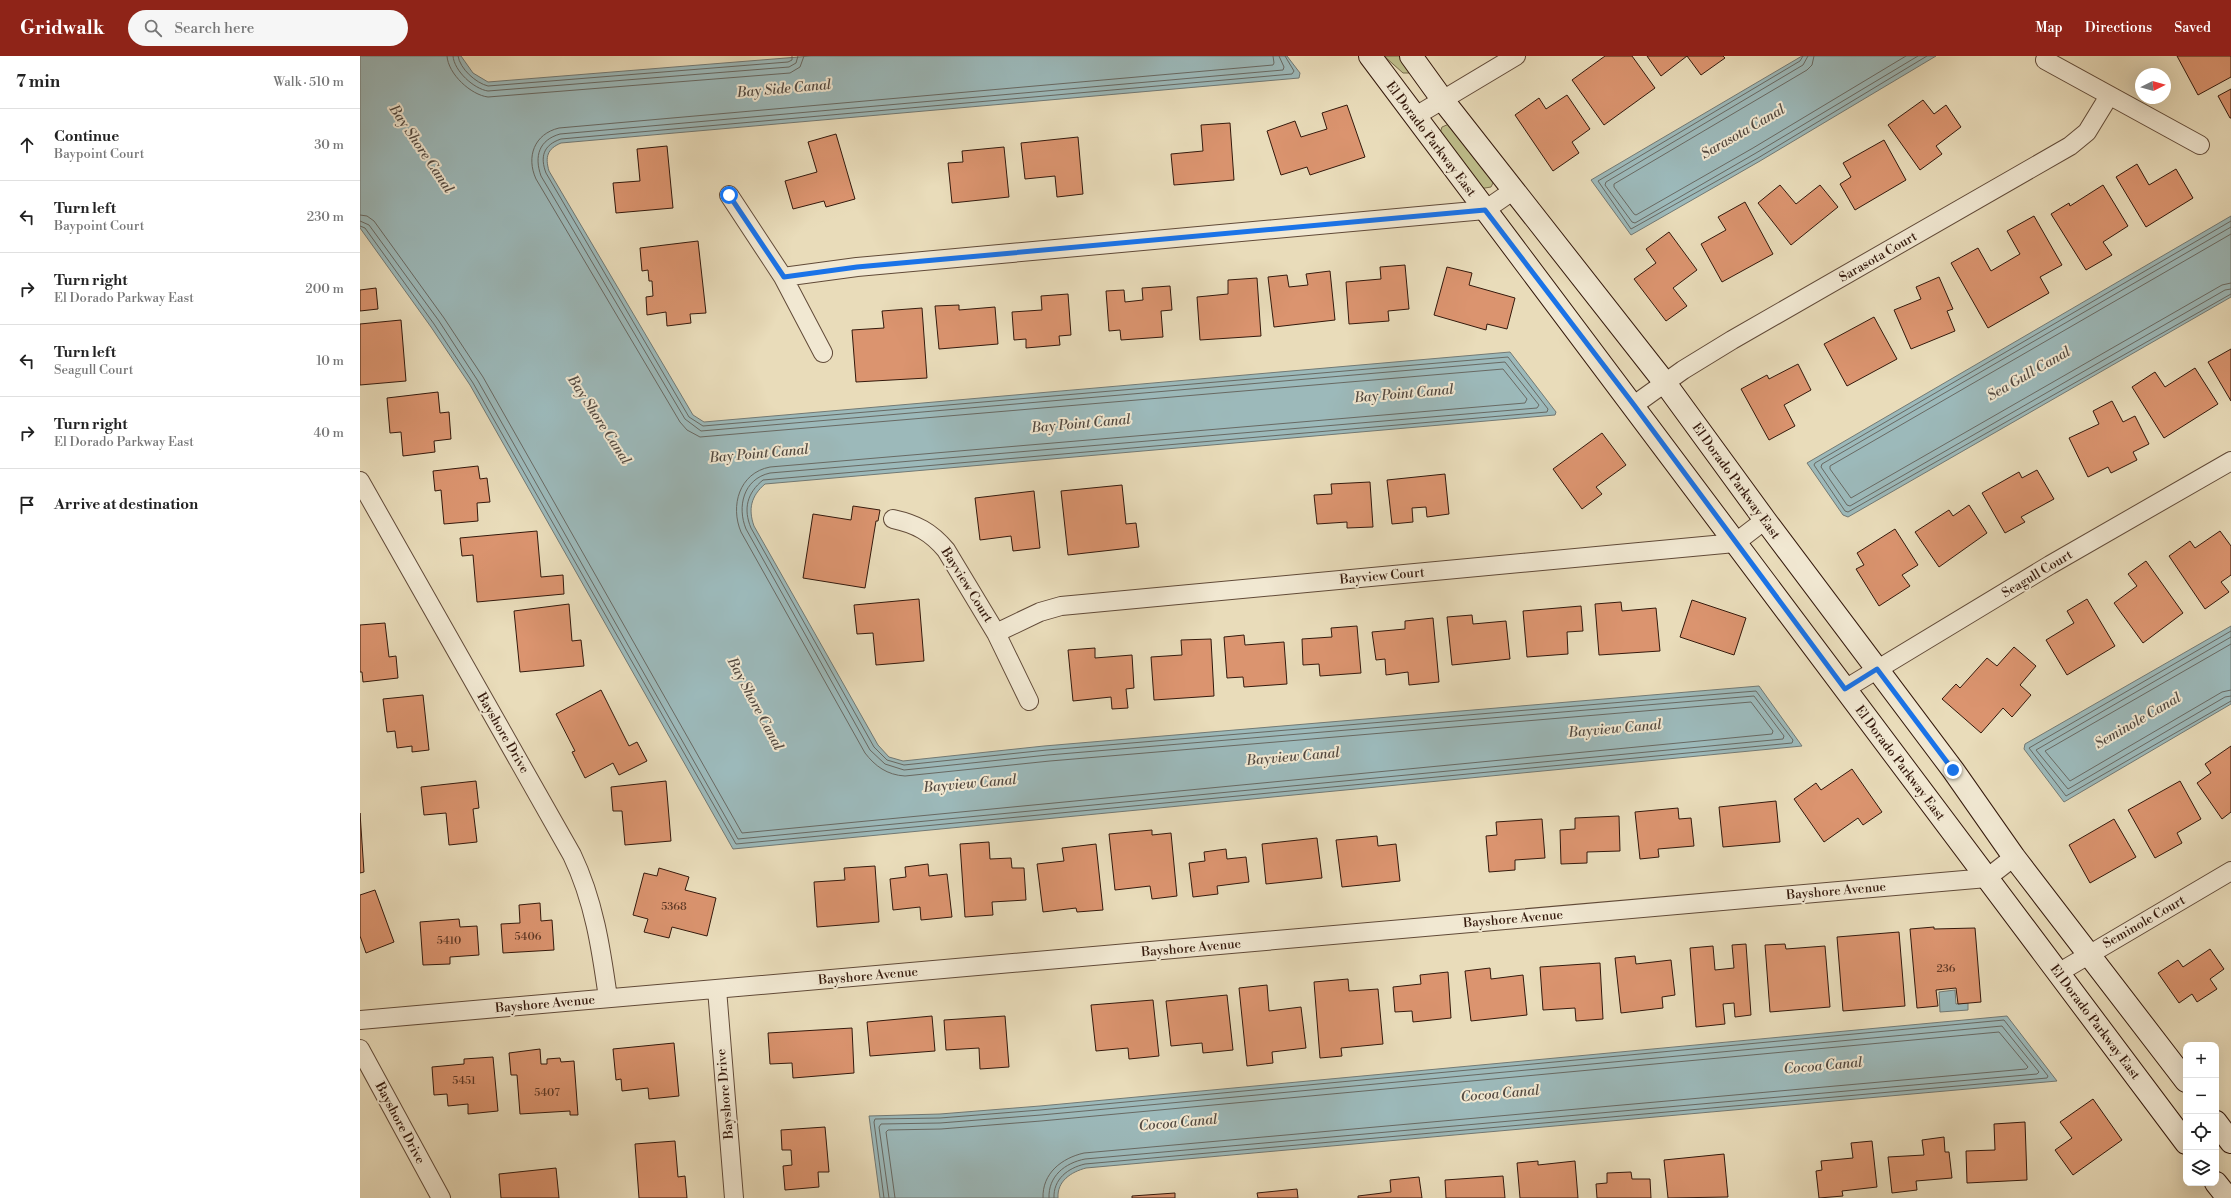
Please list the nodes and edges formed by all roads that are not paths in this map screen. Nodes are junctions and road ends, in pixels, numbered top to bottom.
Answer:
1 (1370, 56) edge
2 (1411, 56) edge
3 (1516, 56) edge
4 (2045, 60) dead end
5 (2109, 96) junction
6 (1442, 99) junction
7 (1414, 117) junction
8 (2200, 144) dead end
9 (1514, 190) junction
10 (729, 195) dead end
11 (1485, 210) junction
12 (784, 277) junction
13 (823, 353) dead end
14 (1665, 383) junction
15 (1634, 405) junction
16 (2231, 462) edge
17 (360, 481) edge
18 (893, 519) dead end
19 (1764, 520) junction
20 (1735, 543) junction
21 (996, 633) junction
22 (1877, 669) junction
23 (1845, 689) junction
24 (1029, 701) dead end
25 (2014, 857) junction
26 (2231, 871) edge
27 (1987, 878) junction
28 (2089, 954) junction
29 (2058, 973) junction
30 (717, 989) junction
31 (608, 998) junction
32 (360, 1020) edge
33 (360, 1049) edge
34 (2184, 1078) edge
35 (2219, 1126) edge
36 (2183, 1139) edge
37 (2231, 1142) edge
38 (2218, 1186) edge
39 (441, 1198) edge
40 (734, 1198) edge
41 (2228, 1198) edge

1 - 7 street, El Dorado Parkway East
2 - 6 street, El Dorado Parkway East
3 - 6 street
4 - 5 street
5 - 8 street
5 - 14 street, Sarasota Court
6 - 7 street
6 - 9 street, El Dorado Parkway East
7 - 11 street, El Dorado Parkway East
9 - 11 street
9 - 14 street, El Dorado Parkway East
10 - 12 street
11 - 12 street
11 - 15 street, El Dorado Parkway East
12 - 13 street
14 - 15 street, Sarasota Court
14 - 19 street, El Dorado Parkway East
15 - 20 street, El Dorado Parkway East
16 - 22 street, Seagull Court
17 - 31 street, Bayshore Drive
18 - 21 street, Bayview Court
19 - 20 street
19 - 22 street, El Dorado Parkway East
20 - 21 street, Bayview Court
20 - 23 street, El Dorado Parkway East
21 - 24 street, Bayview Court
22 - 23 street, Seagull Court
22 - 25 street, El Dorado Parkway East
23 - 27 street, El Dorado Parkway East
25 - 27 street
25 - 28 street, El Dorado Parkway East
26 - 28 street, Seminole Court
27 - 29 street, El Dorado Parkway East
27 - 30 street, Bayshore Avenue
28 - 29 street, Seminole Court
28 - 34 street, El Dorado Parkway East
29 - 36 street, El Dorado Parkway East
30 - 31 street, Bayshore Avenue
30 - 40 street, Bayshore Drive
31 - 32 street, Bayshore Avenue
33 - 39 street, Bayshore Drive
35 - 37 street
38 - 41 street

